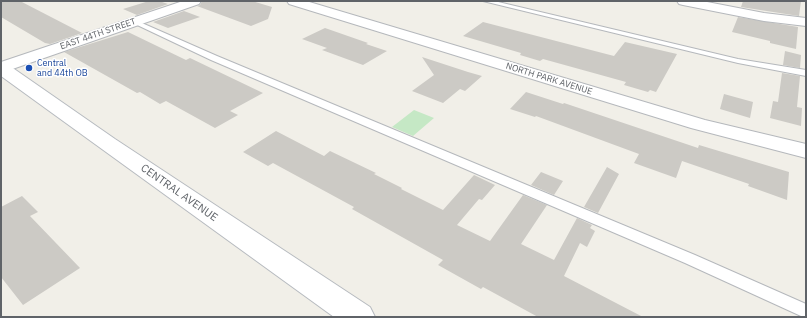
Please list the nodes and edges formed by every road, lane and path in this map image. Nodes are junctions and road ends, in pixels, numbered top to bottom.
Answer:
1 (194, 1) edge
2 (293, 1) edge
3 (486, 1) edge
4 (683, 1) edge
5 (135, 22) junction
6 (806, 22) edge
7 (1, 68) edge
8 (806, 73) edge
9 (806, 151) edge
10 (806, 310) edge
11 (359, 317) edge

1 - 5 street, EAST 44TH STREET
2 - 9 street, NORTH PARK AVENUE
3 - 8 lane
4 - 6 street
5 - 7 street, EAST 44TH STREET
5 - 10 lane
7 - 11 street, CENTRAL AVENUE

